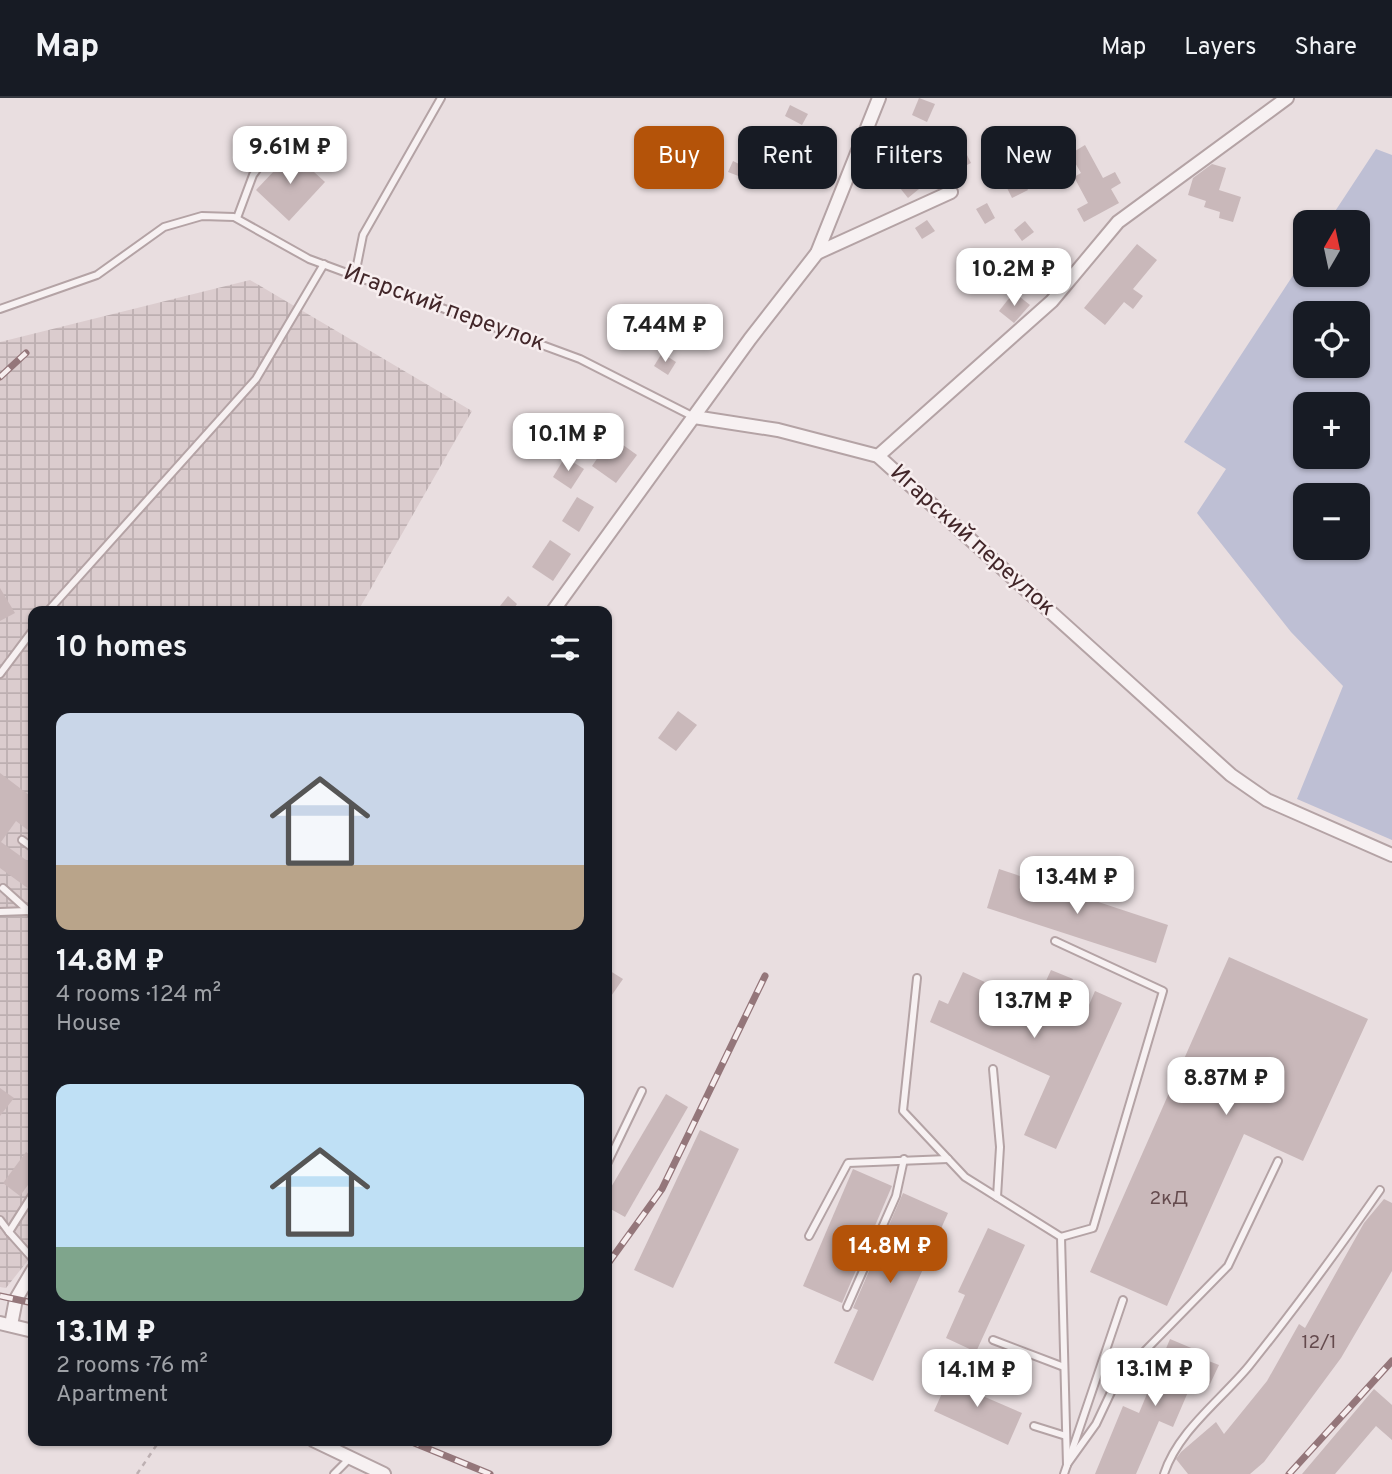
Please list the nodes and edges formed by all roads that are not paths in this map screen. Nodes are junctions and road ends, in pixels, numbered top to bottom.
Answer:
1 (441, 98) edge
2 (879, 98) edge
3 (1287, 98) edge
4 (274, 146) dead end
5 (951, 192) dead end
6 (237, 218) junction
7 (817, 254) junction
8 (324, 264) junction
9 (355, 275) junction
10 (0, 309) edge
11 (694, 417) junction
12 (878, 456) junction
13 (52, 606) edge
14 (557, 606) edge
15 (28, 637) edge
16 (0, 674) edge
17 (22, 840) dead end
18 (28, 844) edge
19 (1392, 855) edge
20 (3, 888) dead end
21 (28, 910) edge
22 (0, 912) edge
23 (28, 913) edge
24 (1055, 941) dead end
25 (917, 978) dead end
26 (993, 1069) dead end
27 (642, 1091) dead end
28 (612, 1151) edge
29 (904, 1159) junction
30 (948, 1159) junction
31 (1278, 1161) dead end
32 (1380, 1190) dead end
33 (997, 1197) junction
34 (28, 1202) edge
35 (0, 1220) edge
36 (9, 1232) junction
37 (809, 1236) dead end
38 (1061, 1237) junction
39 (28, 1253) edge
40 (28, 1279) edge
41 (1123, 1300) dead end
42 (847, 1307) dead end
43 (6, 1324) edge
44 (28, 1330) edge
45 (993, 1339) dead end
46 (1065, 1367) junction
47 (1034, 1426) dead end
48 (1066, 1436) junction
49 (325, 1446) edge
50 (350, 1458) junction
51 (1067, 1465) junction
52 (334, 1474) edge
53 (384, 1474) edge
54 (1064, 1474) edge
55 (1164, 1474) edge

1 - 9 lane
2 - 7 street
3 - 12 street
4 - 6 lane
5 - 7 street
6 - 8 lane, Игарский переулок
6 - 10 lane, Игарский переулок
7 - 11 street
8 - 9 lane, Игарский переулок
8 - 13 lane
9 - 11 lane, Игарский переулок
11 - 12 street, Игарский переулок
11 - 14 street
12 - 19 street, Игарский переулок
15 - 16 lane
17 - 18 lane
20 - 21 lane
22 - 23 lane
24 - 38 lane
25 - 30 lane
26 - 33 lane
27 - 28 lane
29 - 30 lane
29 - 37 lane
29 - 42 lane
30 - 33 lane
31 - 51 lane
32 - 55 lane
33 - 38 lane
34 - 36 lane
35 - 36 lane
36 - 39 lane
38 - 46 lane
40 - 43 street
41 - 51 lane
43 - 44 street
45 - 46 lane
46 - 48 lane
47 - 48 lane
48 - 51 lane
49 - 50 street
50 - 52 lane
50 - 53 street
51 - 54 lane

